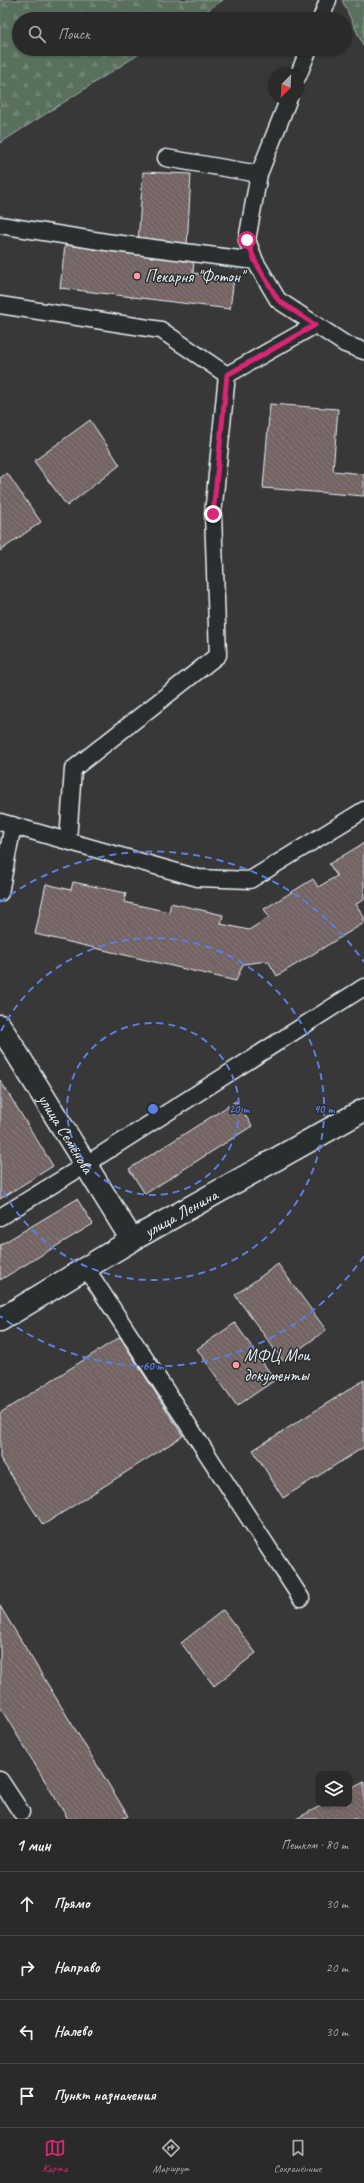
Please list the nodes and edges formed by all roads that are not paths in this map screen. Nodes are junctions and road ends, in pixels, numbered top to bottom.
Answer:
1 (328, 0) edge
2 (324, 12) edge
3 (306, 56) edge
4 (301, 68) edge
5 (287, 104) edge
6 (166, 158) dead end
7 (259, 174) junction
8 (0, 225) edge
9 (255, 261) junction
10 (0, 305) edge
11 (315, 325) junction
12 (364, 350) edge
13 (227, 375) junction
14 (364, 810) edge
15 (6, 824) edge
16 (68, 841) junction
17 (0, 893) edge
18 (364, 987) edge
19 (0, 1026) edge
20 (364, 1110) edge
21 (85, 1165) junction
22 (0, 1216) edge
23 (132, 1240) junction
24 (86, 1268) junction
25 (0, 1320) edge
26 (301, 1598) dead end
27 (0, 1780) edge
28 (21, 1812) dead end

1 - 2 lane
3 - 4 lane
5 - 7 lane
6 - 7 lane
7 - 9 lane
8 - 9 lane
9 - 11 lane
10 - 13 lane
11 - 12 lane
11 - 13 lane
13 - 16 lane
14 - 16 lane
15 - 16 lane
15 - 17 lane
18 - 21 lane
19 - 21 main road, улица Семёнова
20 - 23 main road, улица Ленина
21 - 22 lane
21 - 23 main road, улица Семёнова
23 - 24 main road, улица Ленина
24 - 25 main road, улица Ленина
24 - 26 lane
27 - 28 lane

